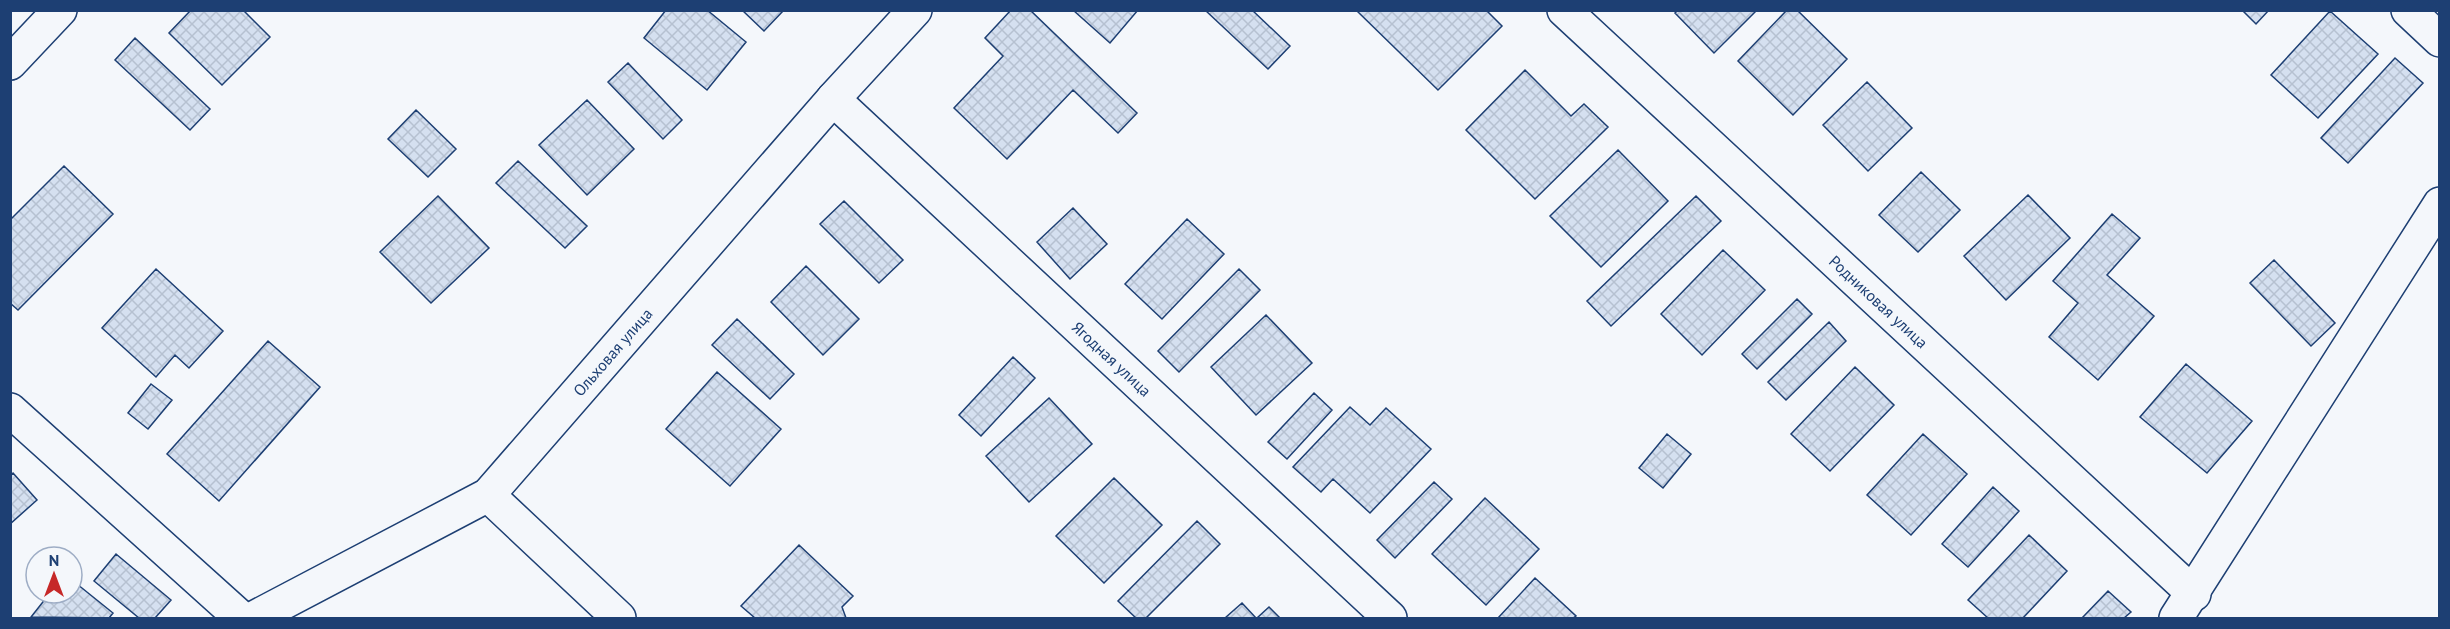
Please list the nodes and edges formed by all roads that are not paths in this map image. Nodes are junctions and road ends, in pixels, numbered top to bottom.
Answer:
1 (60, 10) edge
2 (915, 10) edge
3 (1564, 10) edge
4 (2408, 10) edge
5 (2439, 40) edge
6 (10, 63) edge
7 (833, 99) junction
8 (2439, 204) edge
9 (10, 410) edge
10 (488, 495) junction
11 (2185, 606) edge
12 (241, 618) edge
13 (254, 618) edge
14 (619, 618) edge
15 (1390, 618) edge

1 - 6 street
2 - 7 street, Ольховая улица
3 - 11 street, Родниковая улица
4 - 5 street
7 - 10 street, Ольховая улица
7 - 15 street, Ягодная улица
8 - 11 street
9 - 12 street
10 - 13 street, Ольховая улица
10 - 14 street

